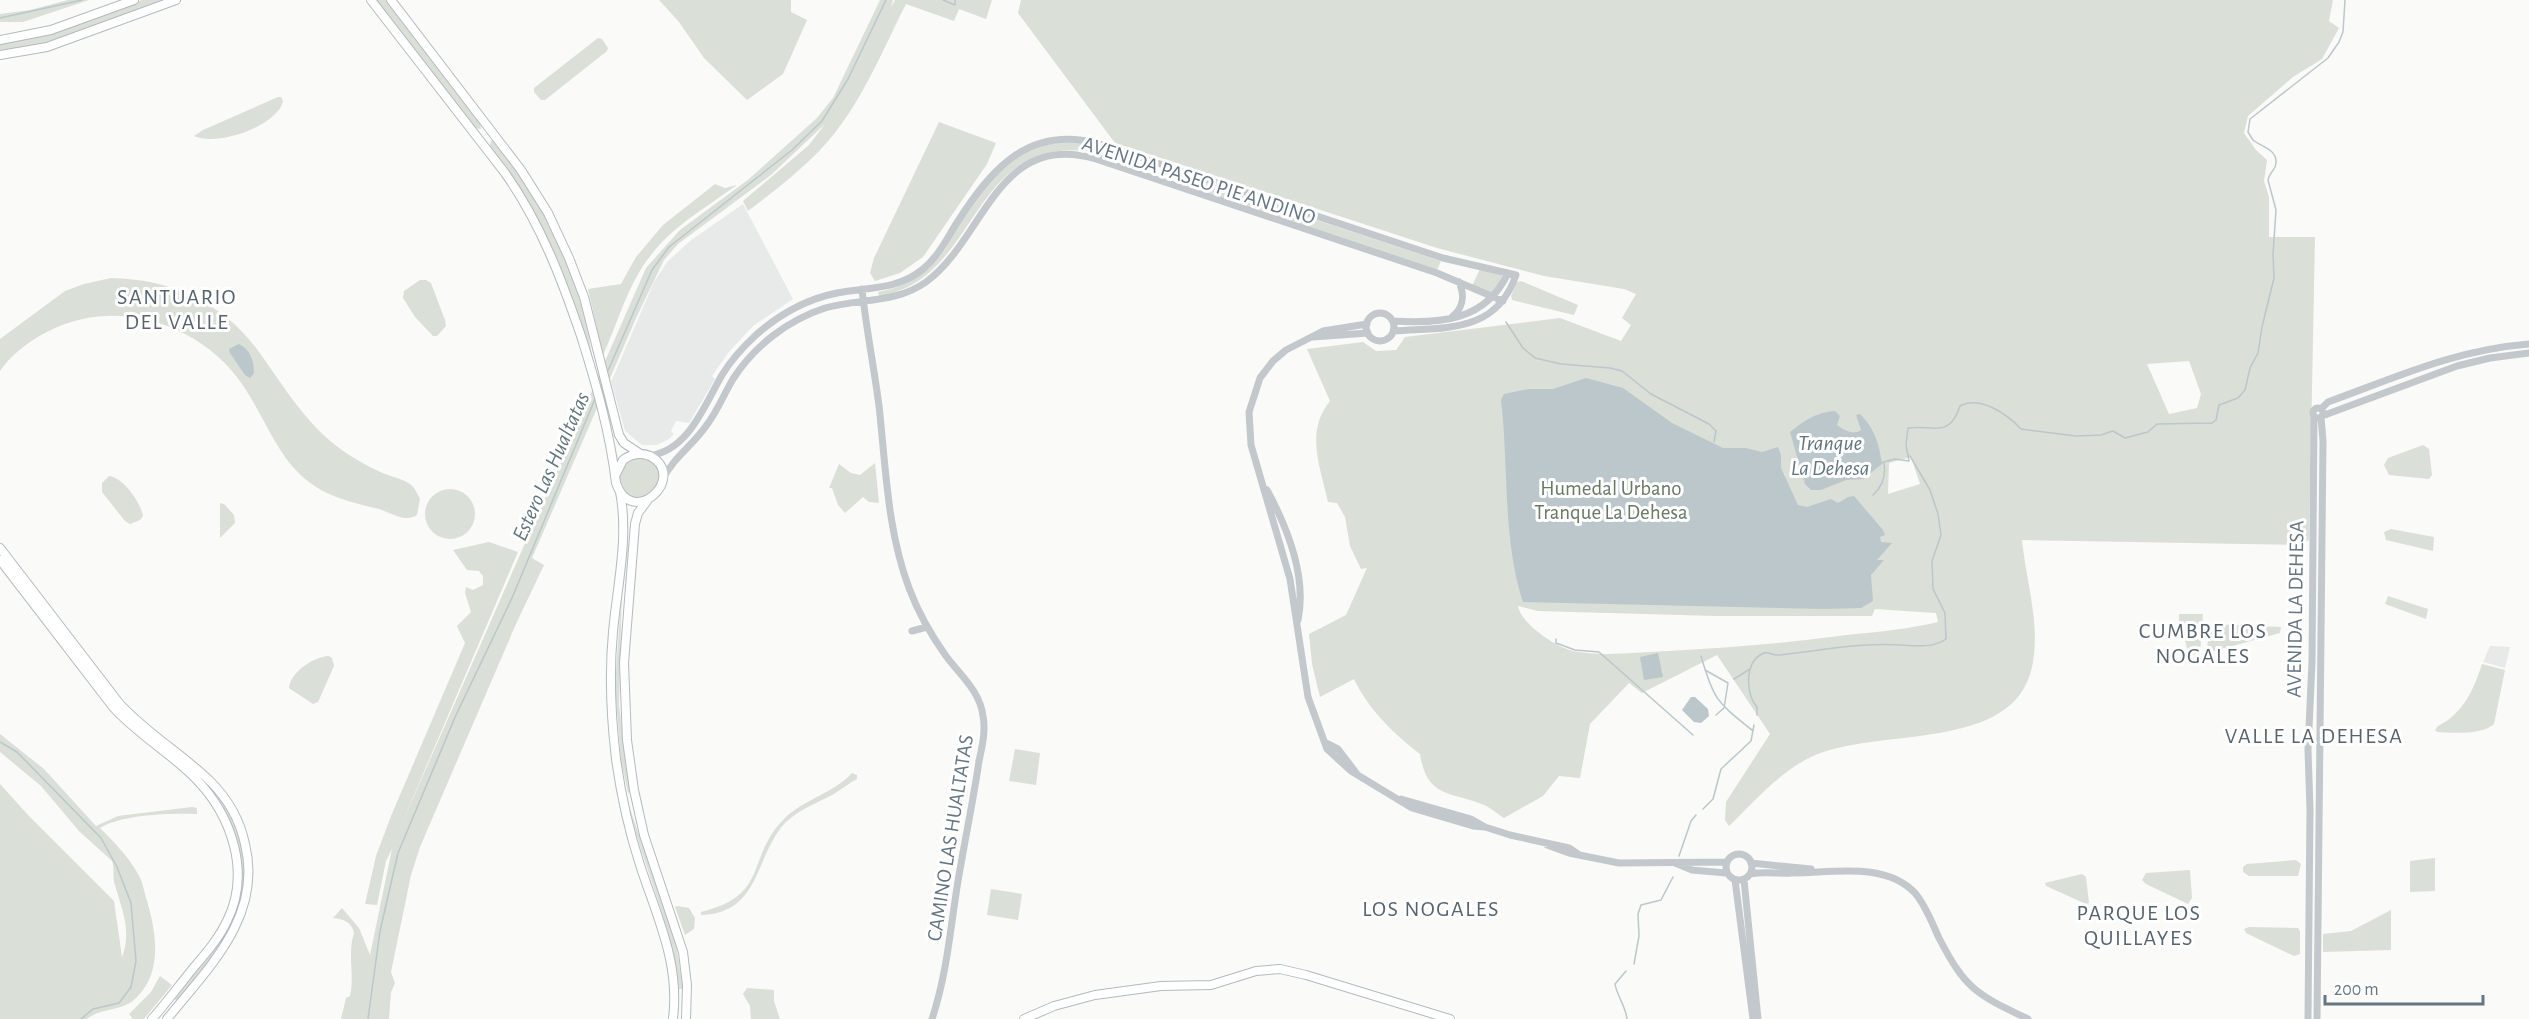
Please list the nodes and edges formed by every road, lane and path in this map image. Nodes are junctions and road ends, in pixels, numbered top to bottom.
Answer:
1 (134, 0) edge
2 (176, 0) edge
3 (371, 0) edge
4 (391, 0) edge
5 (0, 40) edge
6 (0, 55) edge
7 (1108, 146) junction
8 (1096, 159) junction
9 (1512, 274) junction
10 (1459, 282) junction
11 (862, 289) junction
12 (1493, 297) junction
13 (1503, 301) junction
14 (863, 302) junction
15 (1486, 304) junction
16 (1493, 312) junction
17 (1451, 318) junction
18 (1393, 321) junction
19 (1367, 324) junction
20 (1394, 331) junction
21 (1368, 333) junction
22 (1311, 337) junction
23 (2529, 344) edge
24 (2529, 353) edge
25 (2372, 385) junction
26 (2373, 398) junction
27 (2320, 415) junction
28 (640, 454) junction
29 (649, 456) junction
30 (615, 476) junction
31 (663, 479) junction
32 (620, 492) junction
33 (648, 499) junction
34 (0, 548) edge
35 (0, 560) edge
36 (618, 579) junction
37 (629, 592) junction
38 (927, 627) junction
39 (912, 630) dead end
40 (2309, 718) junction
41 (2320, 720) junction
42 (2308, 750) junction
43 (2320, 750) junction
44 (221, 794) junction
45 (212, 797) junction
46 (622, 797) junction
47 (636, 802) junction
48 (1727, 862) junction
49 (1751, 862) junction
50 (1676, 863) junction
51 (1817, 871) junction
52 (1726, 873) junction
53 (1750, 874) junction
54 (1739, 880) junction
55 (1745, 929) junction
56 (170, 997) junction
57 (179, 1004) junction
58 (152, 1019) edge
59 (167, 1019) edge
60 (674, 1019) edge
61 (686, 1019) edge
62 (932, 1019) edge
63 (1024, 1019) edge
64 (1450, 1019) edge
65 (1753, 1019) edge
66 (1758, 1019) edge
67 (2028, 1019) edge
68 (2308, 1019) edge
69 (2317, 1019) edge

1 - 5 main road
2 - 6 main road
3 - 30 main road
4 - 28 main road
7 - 8 street
7 - 9 street, AVENIDA PASEO PIE ANDINO
7 - 11 street, AVENIDA PASEO PIE ANDINO
8 - 10 street, AVENIDA PASEO PIE ANDINO
8 - 14 street, AVENIDA PASEO PIE ANDINO
9 - 12 street
9 - 13 street
10 - 12 street, AVENIDA PASEO PIE ANDINO
10 - 17 street
11 - 14 street, CAMINO LAS HUALTATAS
11 - 29 street, AVENIDA PASEO PIE ANDINO
12 - 13 street, AVENIDA PASEO PIE ANDINO
12 - 15 street
13 - 16 street
14 - 31 street, AVENIDA PASEO PIE ANDINO
14 - 38 street, CAMINO LAS HUALTATAS
15 - 16 street
15 - 17 street
16 - 20 street
17 - 18 street
18 - 19 street
18 - 20 street
19 - 21 street
19 - 22 street
20 - 21 street
21 - 22 street
22 - 50 street
23 - 25 street
24 - 26 street
25 - 26 street
25 - 27 street
26 - 27 street
27 - 40 street, AVENIDA LA DEHESA
27 - 41 street, AVENIDA LA DEHESA
28 - 29 main road
28 - 30 main road
29 - 31 main road
30 - 32 main road
31 - 33 main road
32 - 33 main road
32 - 36 main road
33 - 37 main road
34 - 44 main road
35 - 45 main road
36 - 37 main road
36 - 46 main road
37 - 47 main road
38 - 39 street
38 - 62 street, CAMINO LAS HUALTATAS
40 - 41 street
40 - 42 street, AVENIDA LA DEHESA
41 - 43 street, AVENIDA LA DEHESA
42 - 43 street
42 - 68 street, AVENIDA LA DEHESA
43 - 69 street, AVENIDA LA DEHESA
44 - 45 main road
44 - 57 main road
45 - 56 main road
46 - 47 main road
46 - 60 main road
47 - 61 main road
48 - 49 street
48 - 50 street
48 - 52 street
49 - 51 street
49 - 53 street
50 - 52 street
51 - 53 street
51 - 67 street
52 - 54 street
53 - 54 street
54 - 55 street
55 - 65 street
55 - 66 street
56 - 57 main road
56 - 58 main road
57 - 59 main road
63 - 64 main road

